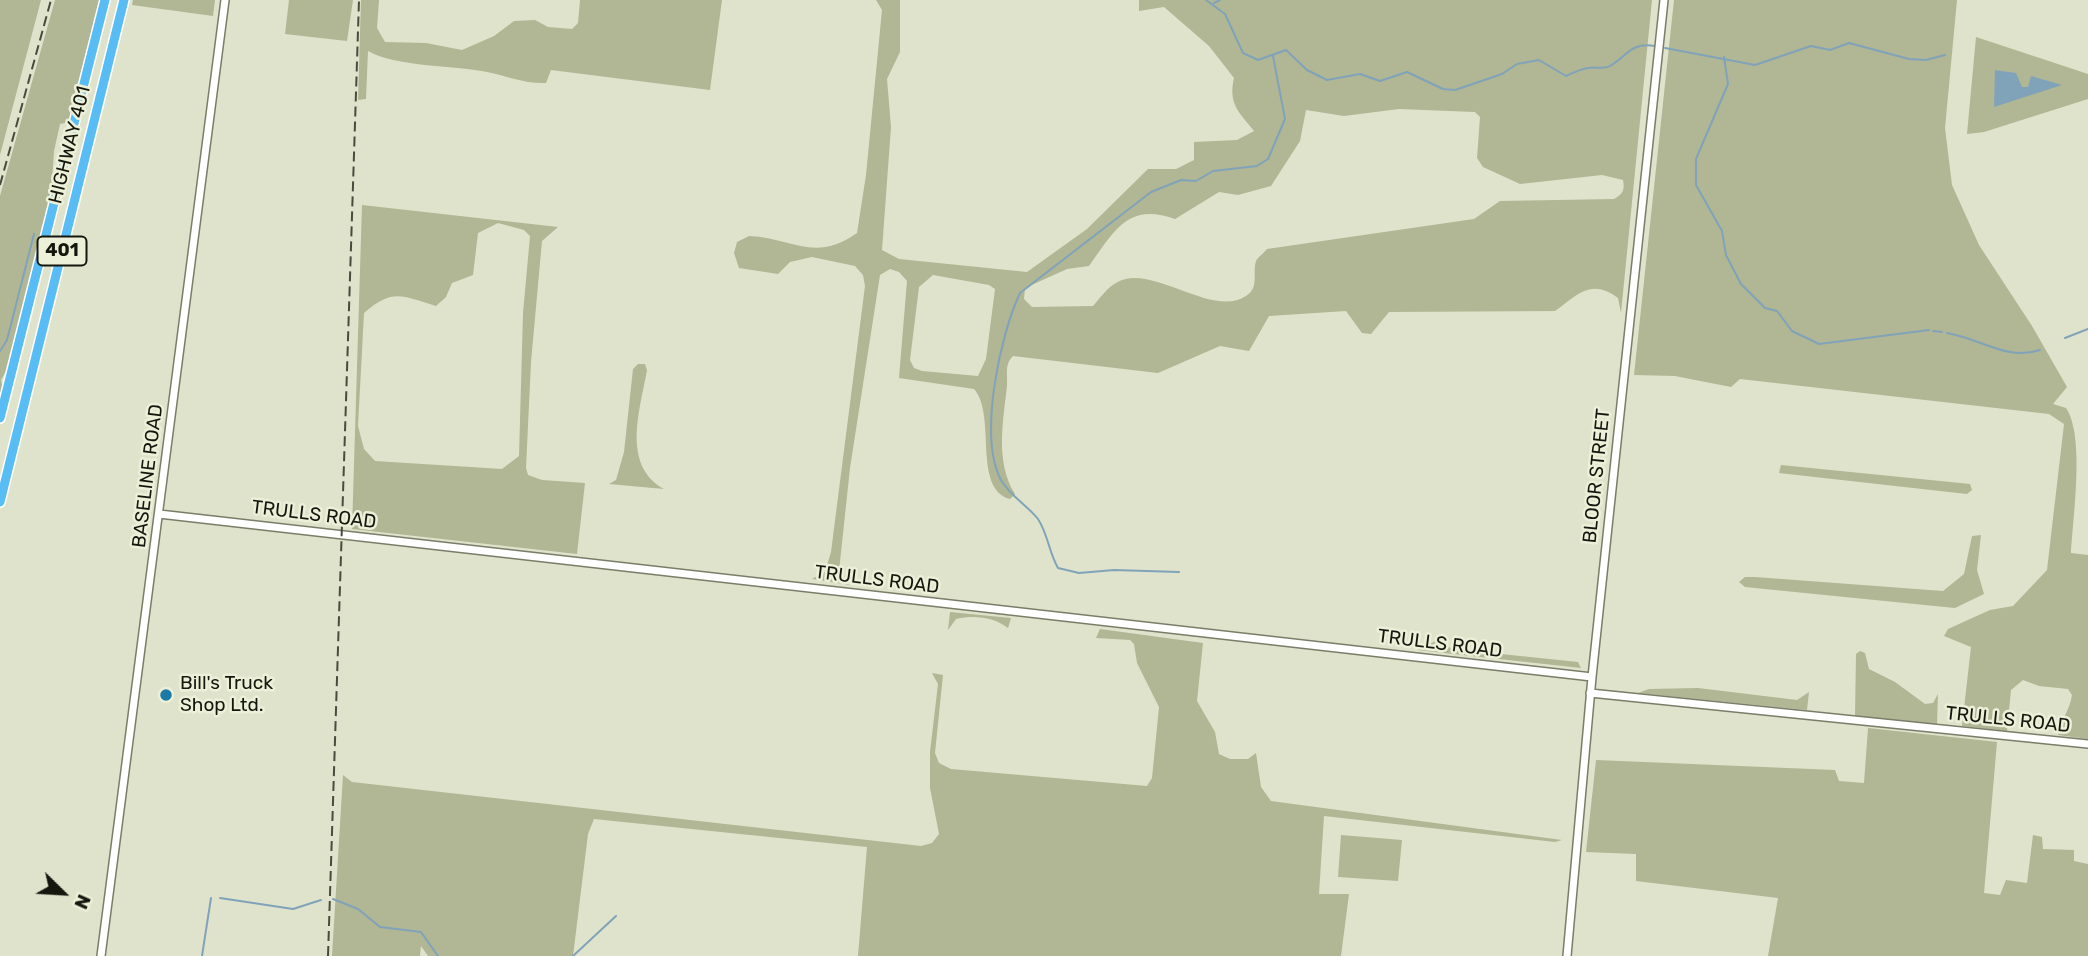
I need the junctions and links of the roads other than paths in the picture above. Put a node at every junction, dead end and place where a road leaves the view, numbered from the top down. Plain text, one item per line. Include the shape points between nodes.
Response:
1 (105, 0) edge
2 (124, 0) edge
3 (225, 0) edge
4 (1664, 0) edge
5 (0, 418) edge
6 (0, 502) edge
7 (159, 514) junction
8 (1592, 677) junction
9 (1590, 693) junction
10 (2088, 744) edge
11 (101, 956) edge
12 (1567, 956) edge

1 - 5 highway, HIGHWAY 401 / 401
2 - 6 highway, HIGHWAY 401 / 401
3 - 7 street, BASELINE ROAD
4 - 8 street, BLOOR STREET
7 - 8 street, TRULLS ROAD
7 - 11 street, BASELINE ROAD
8 - 9 street, BLOOR STREET
9 - 10 street, TRULLS ROAD
9 - 12 street, BLOOR STREET

